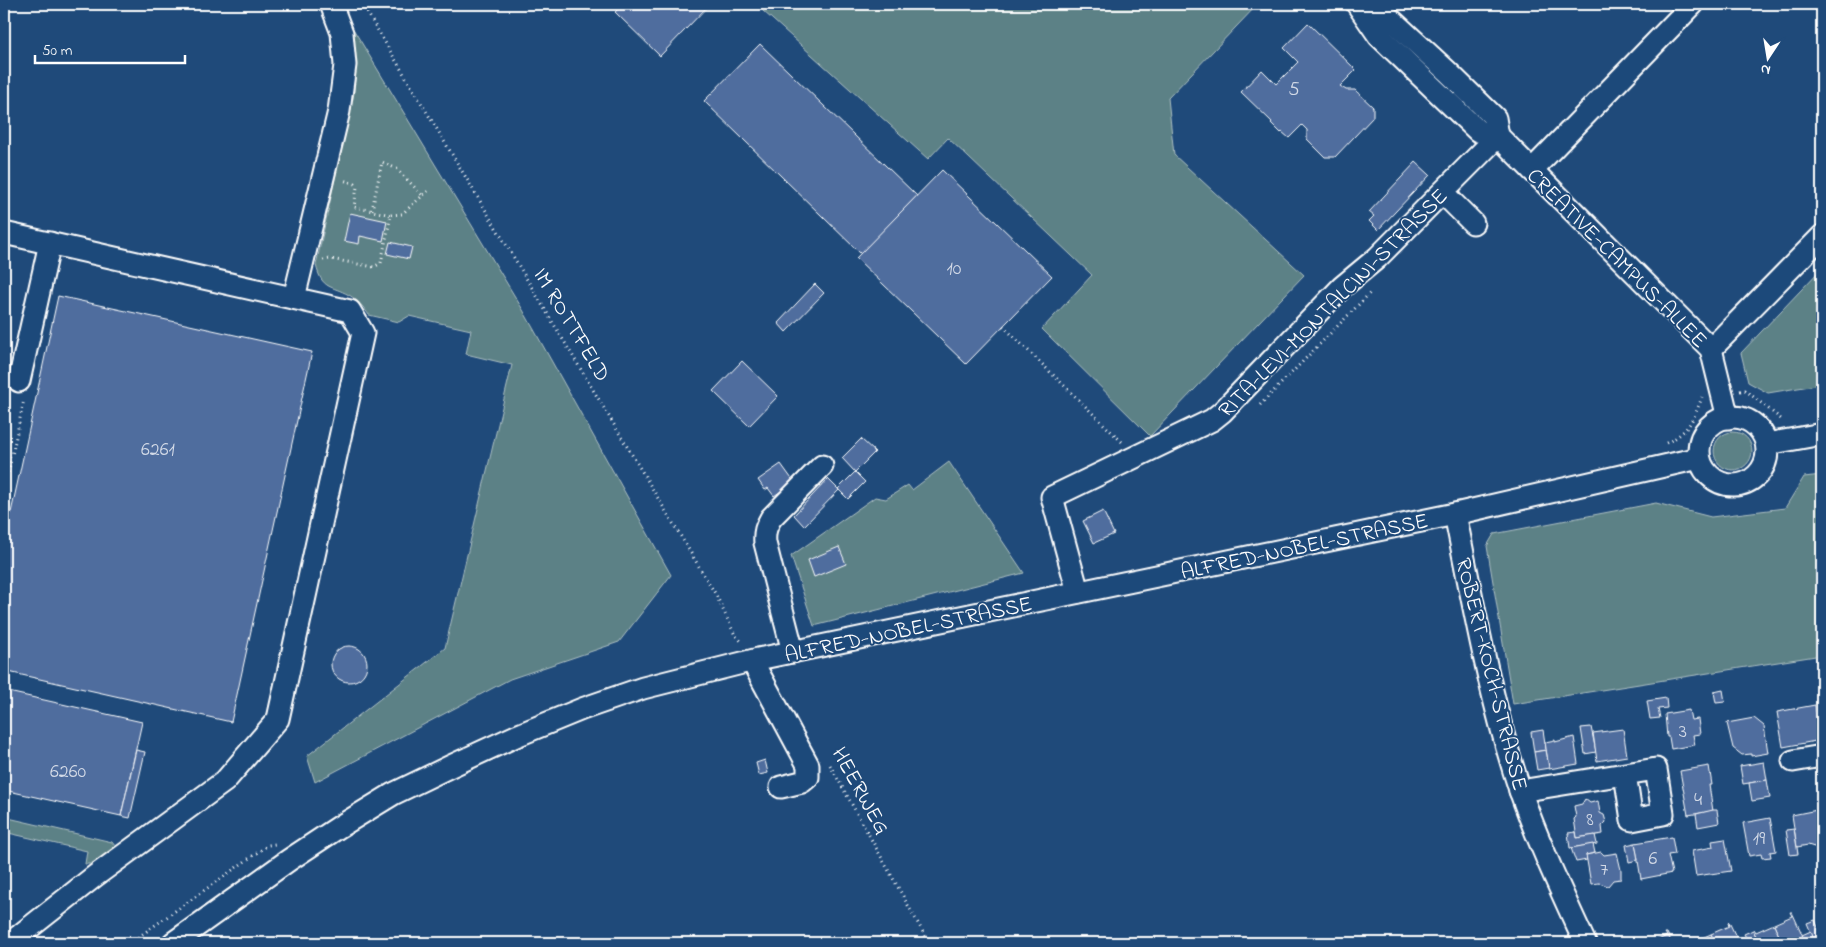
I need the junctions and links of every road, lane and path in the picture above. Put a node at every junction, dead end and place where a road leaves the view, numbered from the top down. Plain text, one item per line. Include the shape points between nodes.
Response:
1 (331, 4) edge
2 (362, 4) edge
3 (1357, 4) edge
4 (1365, 4) edge
5 (1693, 4) edge
6 (1498, 136) junction
7 (1532, 170) junction
8 (323, 175) junction
9 (428, 192) dead end
10 (1443, 193) junction
11 (423, 196) junction
12 (372, 210) junction
13 (391, 215) junction
14 (1473, 223) dead end
15 (4, 233) edge
16 (1822, 236) edge
17 (50, 243) junction
18 (303, 262) junction
19 (294, 298) junction
20 (1003, 326) dead end
21 (1711, 350) junction
22 (19, 381) joint
23 (1728, 418) junction
24 (1822, 434) edge
25 (1767, 444) junction
26 (1136, 456) junction
27 (1700, 458) junction
28 (822, 466) dead end
29 (5, 482) edge
30 (4, 492) edge
31 (1455, 514) junction
32 (1078, 592) junction
33 (793, 652) junction
34 (755, 660) junction
35 (1822, 756) edge
36 (1793, 761) dead end
37 (829, 763) dead end
38 (1625, 774) dead end
39 (781, 787) dead end
40 (1520, 791) junction
41 (10, 943) edge
42 (173, 943) edge
43 (929, 943) edge
44 (1585, 943) edge

1 - 8 street via 342,33 345,65 339,111
2 - 34 path, IM ROTTFELD via 716,595 735,635
3 - 6 street, CREATIVE-CAMPUS-ALLEE via 1379,36 1478,131
4 - 6 street, CREATIVE-CAMPUS-ALLEE via 1385,14 1495,118
5 - 7 street
6 - 7 street, CREATIVE-CAMPUS-ALLEE
6 - 10 street, RITA-LEVI-MONTALCINI-STRASSE
7 - 21 street, CREATIVE-CAMPUS-ALLEE
8 - 12 path via 355,184 358,191 354,207
8 - 18 street
9 - 11 path
10 - 14 street
10 - 26 street, RITA-LEVI-MONTALCINI-STRASSE via 1377,258 1342,287 1222,412 1212,420
11 - 12 path via 397,169 382,162
11 - 13 path via 402,214
12 - 13 path
13 - 18 path via 378,266 374,268 331,259
15 - 17 street
16 - 21 street
17 - 19 street
17 - 22 street
18 - 19 street
19 - 41 street via 350,311 363,333 278,719 225,781
20 - 26 path
21 - 23 street, CREATIVE-CAMPUS-ALLEE
22 - 29 path via 26,390
23 - 25 street via 1748,420 1763,434
23 - 27 street via 1719,420 1705,432 1699,449
24 - 25 street
25 - 27 street via 1765,464 1745,484 1725,485 1716,481 1708,475
26 - 32 street, RITA-LEVI-MONTALCINI-STRASSE via 1052,497
27 - 31 street, ALFRED-NOBEL-STRASSE
28 - 33 street via 771,518 764,534
29 - 30 path
31 - 32 street, ALFRED-NOBEL-STRASSE
31 - 40 street, ROBERT-KOCH-STRASSE via 1502,731
32 - 33 street, ALFRED-NOBEL-STRASSE
33 - 34 street, ALFRED-NOBEL-STRASSE
34 - 39 street via 808,765 808,777 802,782
34 - 42 street, ALFRED-NOBEL-STRASSE via 643,688 582,709 393,794 289,860
35 - 36 street
37 - 43 path, HEERWEG
38 - 40 street
40 - 44 street, ROBERT-KOCH-STRASSE

